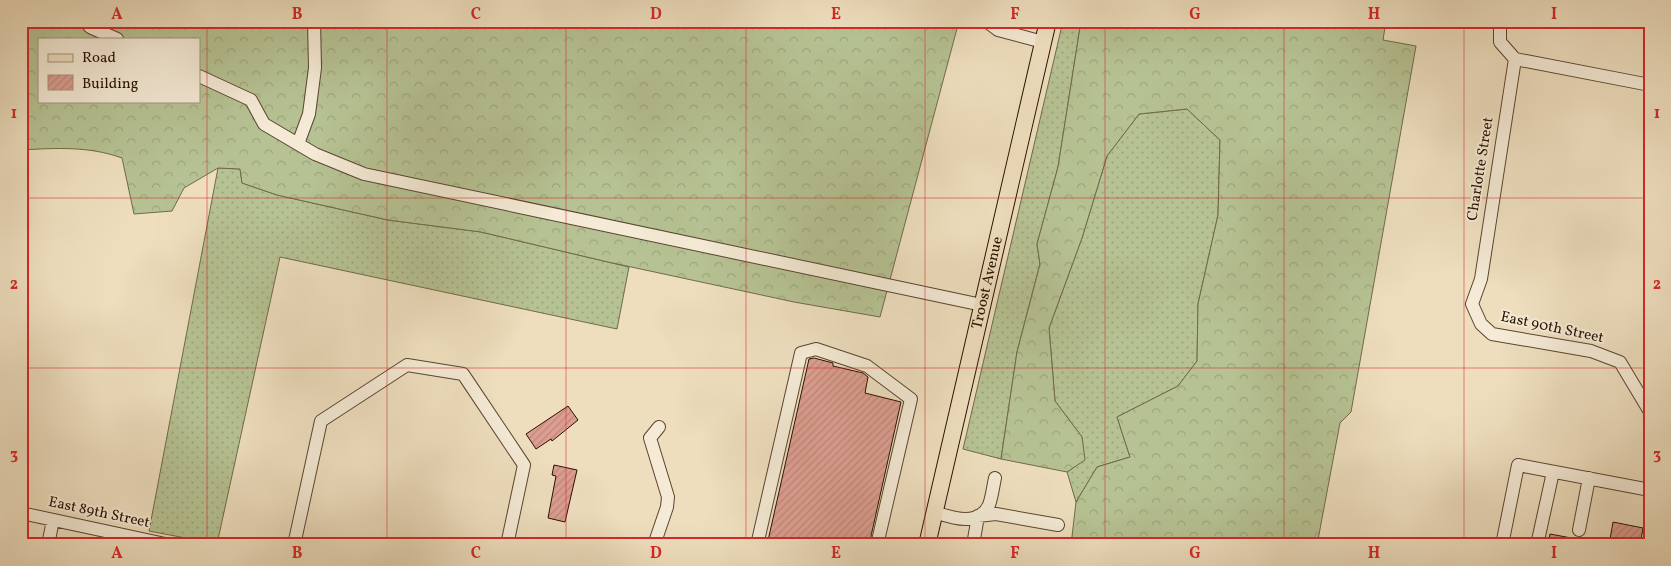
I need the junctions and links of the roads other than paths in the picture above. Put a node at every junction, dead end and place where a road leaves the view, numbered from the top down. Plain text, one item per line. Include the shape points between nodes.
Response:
1 (85, 21) edge
2 (314, 21) edge
3 (986, 21) edge
4 (1048, 21) edge
5 (1500, 21) edge
6 (115, 38) edge
7 (1043, 42) junction
8 (1515, 60) junction
9 (200, 76) edge
10 (1650, 85) edge
11 (298, 144) junction
12 (982, 305) junction
13 (1481, 324) joint
14 (1650, 412) edge
15 (659, 427) dead end
16 (1553, 472) junction
17 (995, 478) dead end
18 (1589, 478) junction
19 (1650, 490) edge
20 (934, 512) junction
21 (21, 513) edge
22 (978, 516) junction
23 (53, 520) junction
24 (1058, 524) dead end
25 (1579, 530) dead end
26 (48, 545) edge
27 (170, 545) edge
28 (294, 545) edge
29 (507, 545) edge
30 (654, 545) edge
31 (757, 545) edge
32 (878, 545) edge
33 (927, 545) edge
34 (973, 545) edge
35 (1502, 545) edge
36 (1537, 545) edge

1 - 6 street via 90,27
2 - 11 street via 315,68 309,114
3 - 7 street via 998,30
4 - 7 main road, Troost Avenue
5 - 8 street via 1500,42
7 - 12 main road, Troost Avenue
8 - 10 street
8 - 13 street, Charlotte Street via 1481,279 1472,304
9 - 11 street via 251,100 264,124
11 - 12 street via 364,174
12 - 20 main road, Troost Avenue
13 - 14 street, East 90th Street via 1492,334 1591,351 1620,362
15 - 30 street via 650,438 668,497
16 - 18 street
16 - 35 street via 1518,465
16 - 36 street
17 - 22 street via 989,505
18 - 19 street
18 - 25 street
20 - 22 street via 961,520
20 - 33 main road, Troost Avenue
21 - 23 street, East 89th Street
22 - 24 street via 996,514
22 - 34 street
23 - 26 street
23 - 27 street, East 89th Street
28 - 29 street via 321,421 407,365 463,374 524,465
31 - 32 street via 801,353 816,348 867,366 911,399

